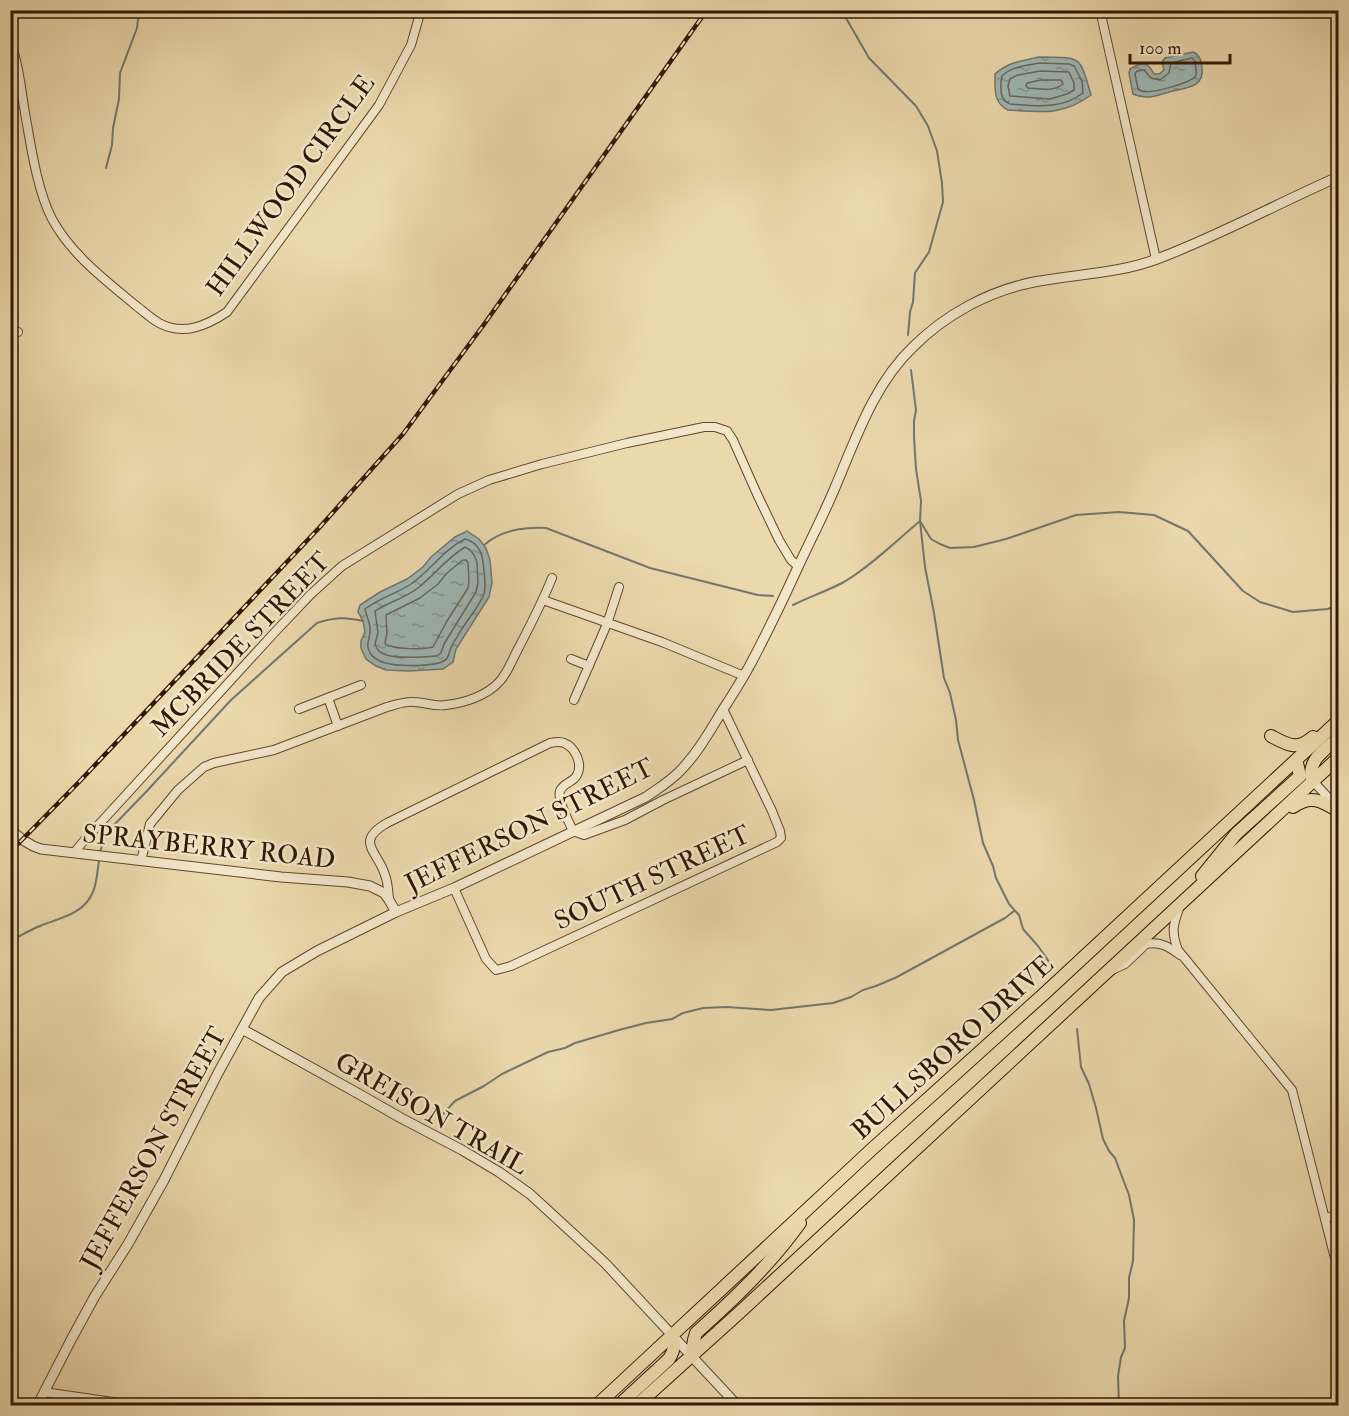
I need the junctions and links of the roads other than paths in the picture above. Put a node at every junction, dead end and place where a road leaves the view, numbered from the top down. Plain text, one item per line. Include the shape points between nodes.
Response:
1 (421, 10) edge
2 (1100, 10) edge
3 (10, 42) edge
4 (1338, 177) edge
5 (1156, 259) junction
6 (798, 566) junction
7 (552, 578) dead end
8 (619, 586) dead end
9 (543, 600) junction
10 (608, 624) junction
11 (571, 659) dead end
12 (589, 666) junction
13 (744, 676) junction
14 (361, 684) dead end
15 (328, 698) junction
16 (574, 700) dead end
17 (299, 709) dead end
18 (723, 709) junction
19 (1338, 720) edge
20 (338, 726) junction
21 (1271, 736) dead end
22 (1338, 738) edge
23 (1338, 758) edge
24 (748, 760) junction
25 (1296, 762) junction
26 (1313, 781) junction
27 (1338, 810) edge
28 (1263, 828) junction
29 (10, 829) edge
30 (573, 831) junction
31 (74, 853) junction
32 (141, 861) junction
33 (454, 888) junction
34 (389, 900) junction
35 (1180, 904) junction
36 (396, 912) junction
37 (1188, 962) junction
38 (1108, 971) junction
39 (242, 1029) junction
40 (815, 1202) junction
41 (1338, 1215) edge
42 (1325, 1218) junction
43 (1338, 1270) edge
44 (672, 1335) junction
45 (692, 1357) junction
46 (44, 1392) junction
47 (37, 1406) edge
48 (140, 1406) edge
49 (596, 1406) edge
50 (618, 1406) edge
51 (636, 1406) edge
52 (738, 1406) edge

1 - 3 street, HILLWOOD CIRCLE via 411,45 379,105 227,312 211,323 190,329 159,323 82,259 61,233 37,174
2 - 5 street
4 - 5 street, JEFFERSON STREET
5 - 6 street, JEFFERSON STREET via 1034,282 991,295 943,321 888,376
6 - 13 street, JEFFERSON STREET
6 - 31 street, MCBRIDE STREET via 779,540 733,441 727,431 715,427 627,443 489,480 458,494 342,566
7 - 9 street
8 - 10 street
9 - 10 street
9 - 20 street via 509,667 489,690 443,706 403,703
10 - 12 street
10 - 13 street
11 - 12 street
12 - 16 street
13 - 18 street, JEFFERSON STREET
14 - 15 street
15 - 17 street
15 - 20 street
18 - 24 street, SOUTH STREET
18 - 30 street, JEFFERSON STREET via 700,747 668,782 646,797
19 - 21 main road via 1306,744 1294,746
19 - 25 main road, BULLSBORO DRIVE
20 - 32 street via 274,750 204,767 178,790 150,824
22 - 26 main road via 1312,762
23 - 26 main road, BULLSBORO DRIVE
24 - 30 street via 625,820 584,835
24 - 33 street, SOUTH STREET via 780,831 777,842 511,966 496,970 486,959
25 - 26 street
25 - 35 main road via 1300,776 1236,834
25 - 40 main road, BULLSBORO DRIVE
26 - 27 street
26 - 28 main road, BULLSBORO DRIVE
27 - 28 main road via 1320,801 1307,800
28 - 35 main road, BULLSBORO DRIVE
29 - 31 street, SPRAYBERRY ROAD via 31,846
30 - 33 street, JEFFERSON STREET
30 - 34 street via 560,793 576,777 577,757 565,744 550,743 372,834 370,845 385,874
31 - 32 street, SPRAYBERRY ROAD
32 - 34 street, SPRAYBERRY ROAD via 348,882 382,891
33 - 36 street, JEFFERSON STREET
34 - 36 street, SPRAYBERRY ROAD
35 - 37 street via 1173,934 1178,950
35 - 38 main road, BULLSBORO DRIVE
36 - 39 street, JEFFERSON STREET via 282,972 259,998
37 - 38 street via 1168,946 1150,943 1125,964
37 - 42 street via 1292,1090
38 - 45 main road, BULLSBORO DRIVE
39 - 44 street, GREISON TRAIL via 462,1150 530,1194 606,1263
39 - 46 street, JEFFERSON STREET via 164,1180
40 - 44 main road, BULLSBORO DRIVE
40 - 45 main road via 772,1260 696,1334
41 - 42 street
42 - 43 street
44 - 45 street, GREISON TRAIL
44 - 49 main road, BULLSBORO DRIVE
44 - 50 main road via 674,1346 669,1359
45 - 51 main road, BULLSBORO DRIVE
45 - 52 street, GREISON TRAIL
46 - 47 street, JEFFERSON STREET
46 - 48 street

